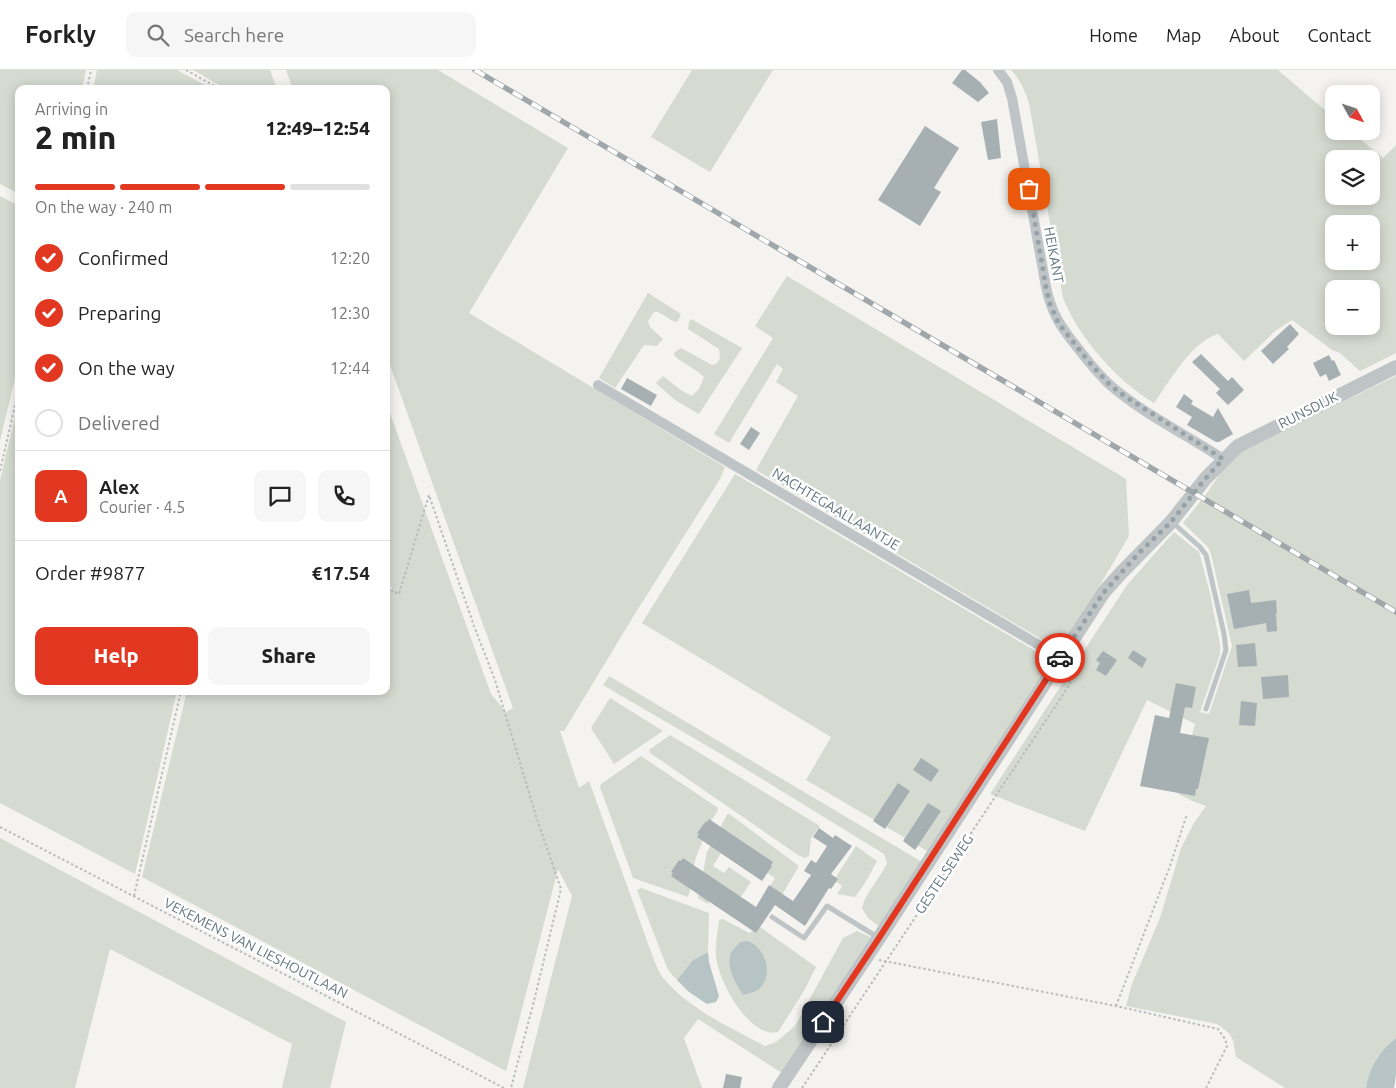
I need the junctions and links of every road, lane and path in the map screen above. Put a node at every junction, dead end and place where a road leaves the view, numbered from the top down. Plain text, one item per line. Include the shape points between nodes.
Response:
1 (91, 70) edge
2 (186, 70) edge
3 (998, 70) edge
4 (88, 85) edge
5 (213, 85) edge
6 (1396, 367) edge
7 (598, 385) dead end
8 (15, 405) edge
9 (1223, 459) junction
10 (0, 471) edge
11 (1171, 522) junction
12 (390, 590) edge
13 (1061, 658) junction
14 (181, 695) edge
15 (1206, 709) dead end
16 (1187, 814) dead end
17 (0, 827) edge
18 (134, 896) junction
19 (772, 916) dead end
20 (879, 938) junction
21 (868, 956) junction
22 (886, 962) junction
23 (1116, 1006) junction
24 (504, 1088) edge
25 (511, 1088) edge
26 (779, 1088) edge
27 (802, 1088) edge
28 (1206, 1088) edge

1 - 4 path
2 - 5 path
3 - 9 street, HEIKANT via 1007,82 1012,98 1046,287 1057,320 1110,385
6 - 9 street, RUNSDIJK via 1238,446
7 - 13 street, NACHTEGAALLAANTJE
8 - 10 path
9 - 11 street, GESTELSEWEG
11 - 13 street, GESTELSEWEG via 1104,592
11 - 15 lane via 1206,555 1224,634 1226,650
12 - 25 path via 399,594 429,495 495,680 561,889
13 - 20 street, GESTELSEWEG
13 - 22 path, GESTELSEWEG via 1070,684
14 - 18 path
16 - 23 path
17 - 18 path, VEKEMENS VAN LIESHOUTLAAN
18 - 24 path, VEKEMENS VAN LIESHOUTLAAN
19 - 20 lane via 804,938 827,906
20 - 21 street, GESTELSEWEG
21 - 22 path
21 - 26 street, GESTELSEWEG
22 - 23 path
22 - 27 path, GESTELSEWEG
23 - 28 path via 1218,1029 1227,1046

